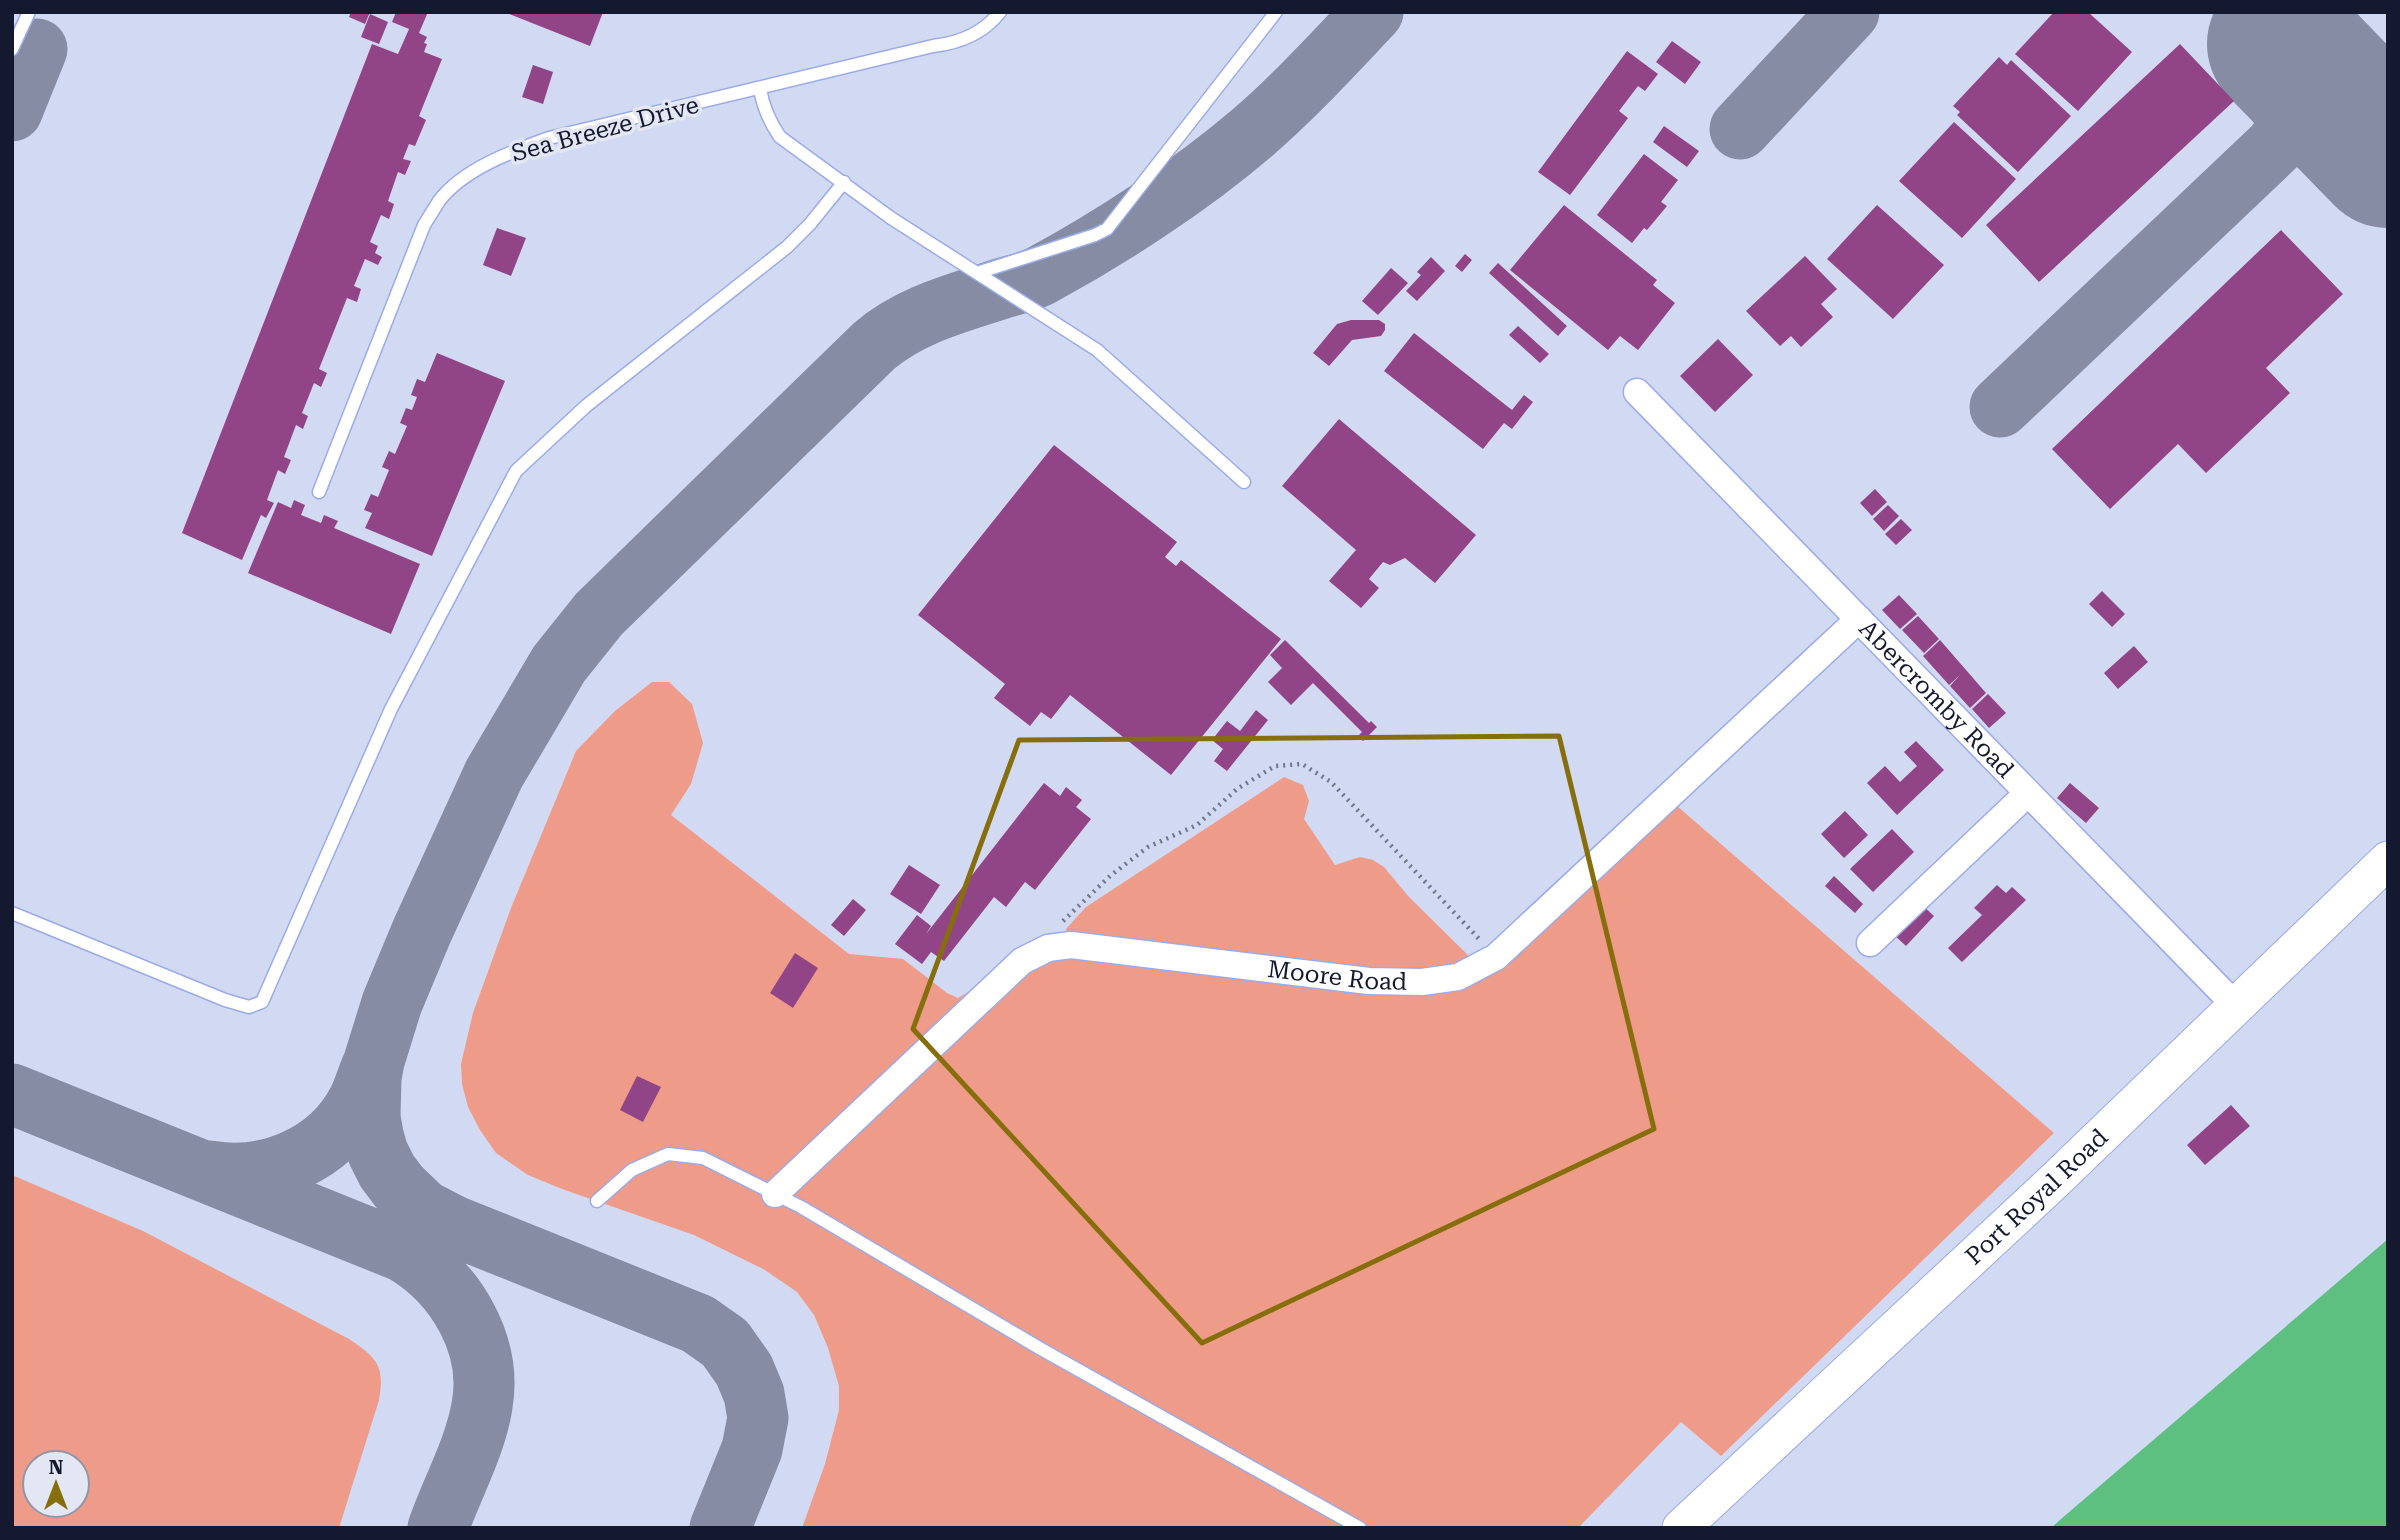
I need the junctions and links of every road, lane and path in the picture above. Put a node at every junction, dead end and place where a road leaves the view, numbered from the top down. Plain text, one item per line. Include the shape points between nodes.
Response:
1 (29, 12) edge
2 (1000, 12) edge
3 (1276, 12) edge
4 (12, 49) edge
5 (760, 89) junction
6 (844, 182) junction
7 (977, 273) junction
8 (1637, 392) dead end
9 (1244, 482) dead end
10 (319, 492) dead end
11 (1859, 619) junction
12 (2028, 793) junction
13 (2388, 860) edge
14 (12, 913) edge
15 (1061, 923) dead end
16 (1870, 943) dead end
17 (1496, 957) junction
18 (2236, 1006) junction
19 (775, 1194) junction
20 (597, 1201) dead end
21 (1360, 1528) edge
22 (1681, 1528) edge

1 - 4 lane
2 - 5 lane, Sea Breeze Drive via 982,30 950,44
3 - 7 lane via 1107,229
5 - 6 lane via 766,114 780,136
5 - 10 lane, Sea Breeze Drive via 550,138 473,172 441,199 424,225
6 - 7 lane
6 - 14 lane via 787,247 586,405 516,471 391,709 262,1002 249,1007 225,1000
7 - 9 lane via 1097,350
8 - 11 street, Abercromby Road
11 - 12 street, Abercromby Road
11 - 17 street, Moore Road
12 - 16 street
12 - 18 street, Abercromby Road
13 - 18 main road, Port Royal Road
15 - 17 path via 1148,847 1197,825 1237,789 1275,766 1302,764 1331,782
17 - 19 street, Moore Road via 1458,977 1369,981 1070,946 1048,948 1022,961
18 - 22 main road, Port Royal Road
19 - 20 lane via 703,1158 668,1154 632,1170
19 - 21 lane

